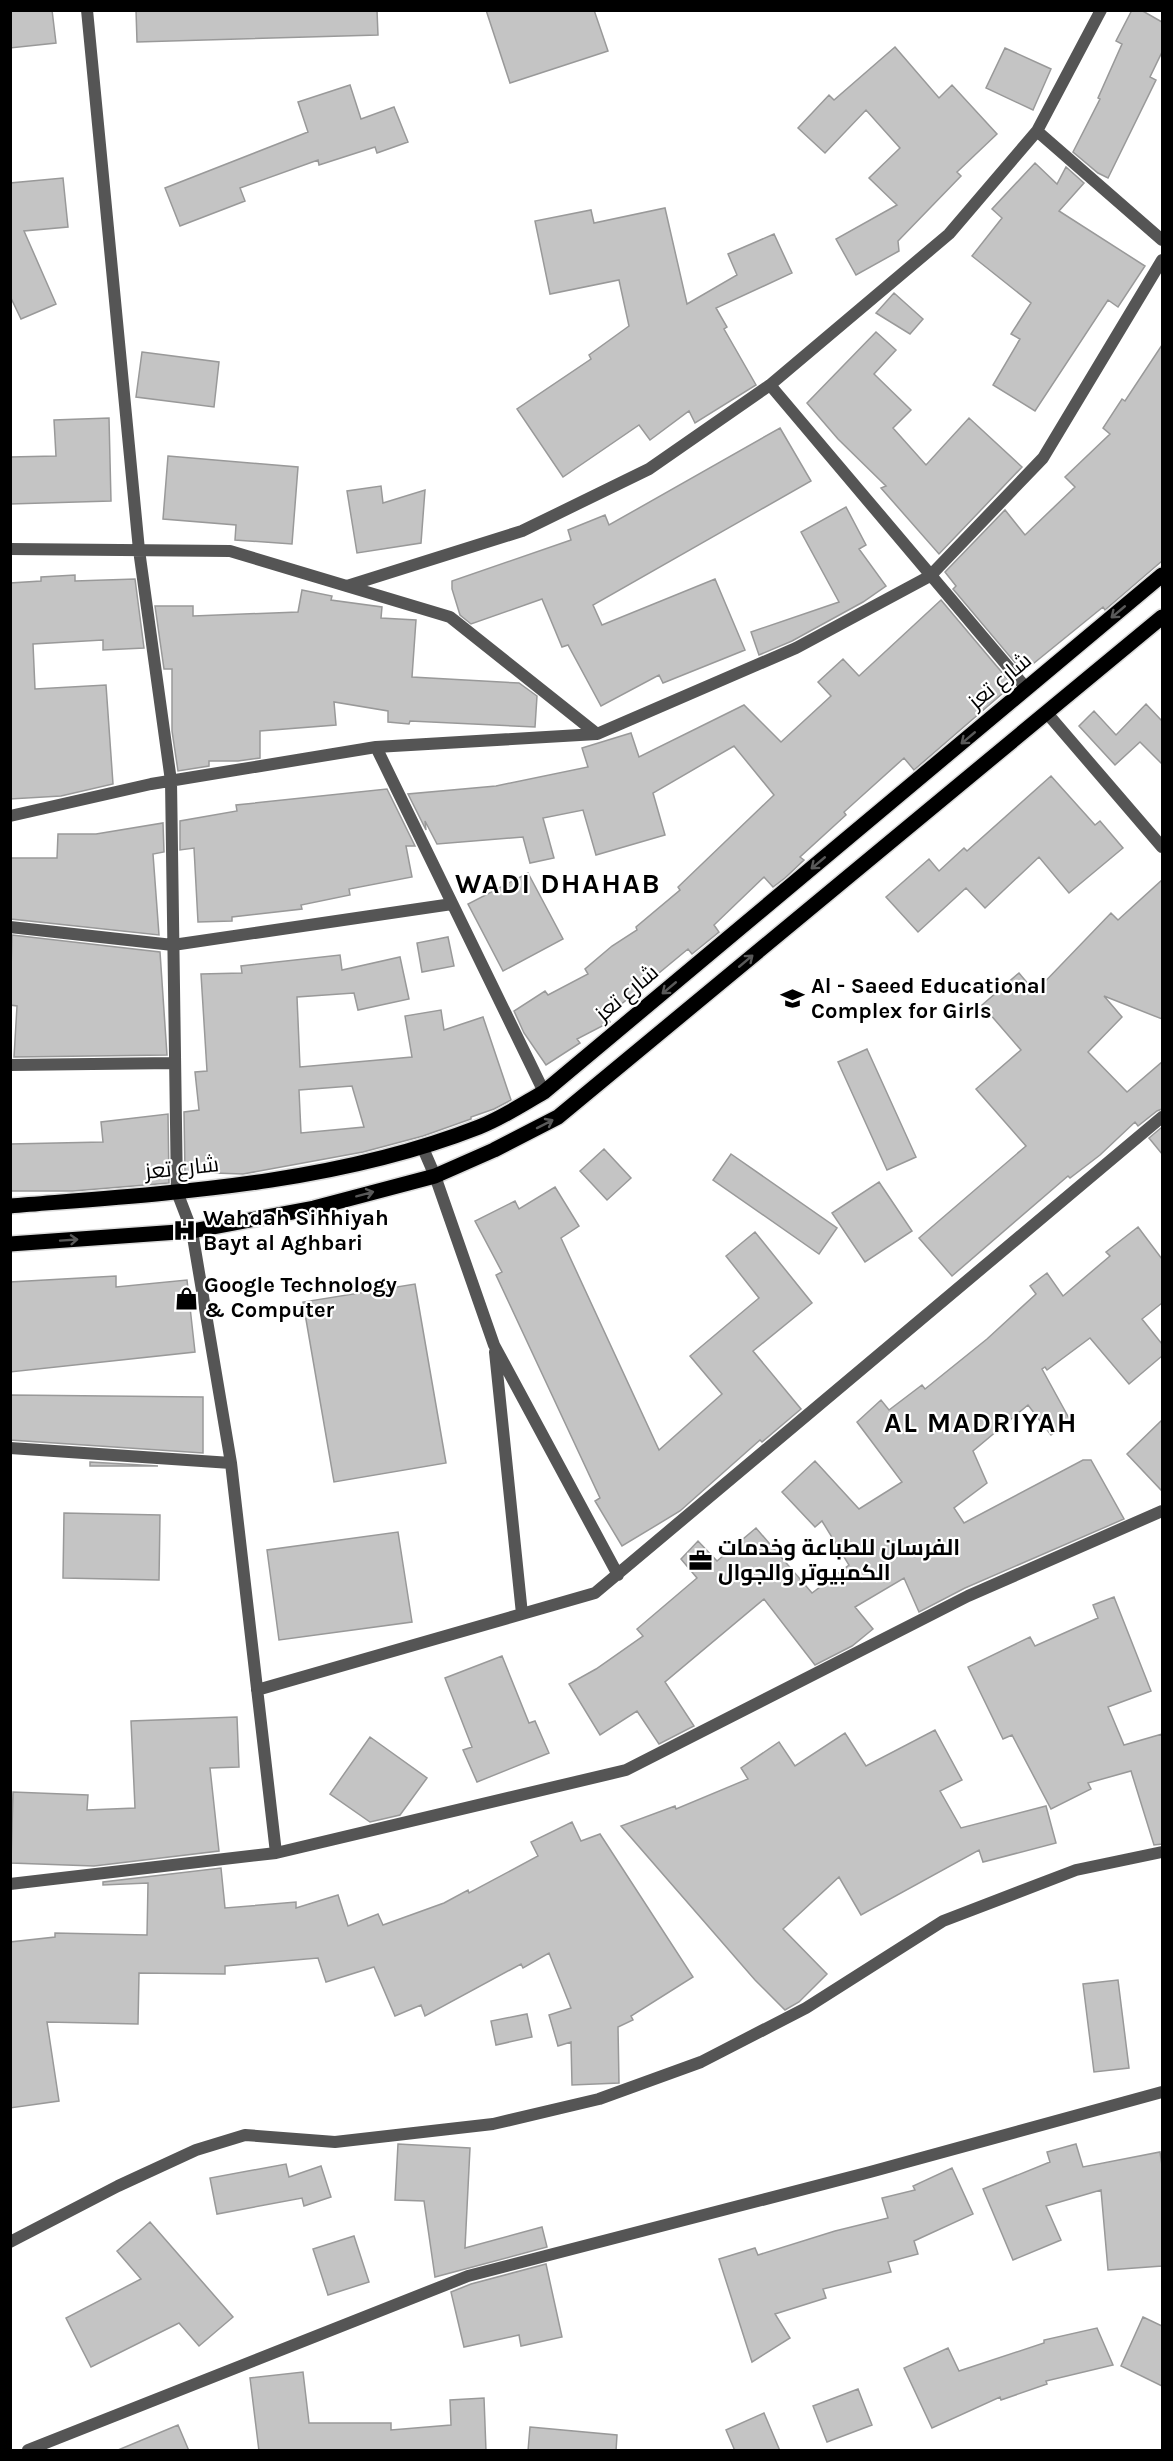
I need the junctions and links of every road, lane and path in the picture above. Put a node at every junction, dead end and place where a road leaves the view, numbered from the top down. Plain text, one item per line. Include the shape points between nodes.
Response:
1 (87, 10) edge
2 (1101, 10) edge
3 (1037, 131) junction
4 (1162, 240) edge
5 (1162, 260) edge
6 (770, 385) junction
7 (10, 549) edge
8 (139, 550) junction
9 (1162, 575) edge
10 (930, 576) junction
11 (347, 586) junction
12 (1162, 617) edge
13 (1027, 689) junction
14 (1046, 712) junction
15 (597, 734) junction
16 (376, 747) junction
17 (171, 781) junction
18 (10, 816) edge
19 (1162, 847) edge
20 (452, 904) junction
21 (10, 927) edge
22 (174, 945) junction
23 (175, 1063) junction
24 (10, 1065) edge
25 (544, 1092) junction
26 (1162, 1117) edge
27 (422, 1146) junction
28 (435, 1176) junction
29 (177, 1192) junction
30 (10, 1206) edge
31 (192, 1231) junction
32 (10, 1244) edge
33 (495, 1345) junction
34 (10, 1448) edge
35 (231, 1463) junction
36 (1162, 1511) edge
37 (618, 1575) junction
38 (522, 1614) junction
39 (257, 1690) junction
40 (1162, 1852) edge
41 (276, 1853) junction
42 (10, 1884) edge
43 (1162, 2092) edge
44 (10, 2242) edge
45 (28, 2451) edge

1 - 8 street
2 - 3 street
3 - 4 street
3 - 6 street via 949,234
5 - 10 street via 1043,459
6 - 10 street
6 - 11 street via 649,469 522,531
7 - 8 street
8 - 11 street via 230,551
8 - 17 street
9 -> 13 main road, شارع تعز
10 - 13 street
10 - 15 street via 796,648
11 - 15 street via 450,617
12 - 14 main road
13 -> 25 main road, شارع تعز
14 - 19 street
28 -> 14 main road via 558,1117
15 - 16 street
16 - 17 street
16 - 20 street
17 - 18 street
17 - 22 street
20 - 22 street
20 - 25 street
21 - 22 street
22 - 23 street
23 - 24 street
23 - 29 street
25 - 27 main road, شارع تعز via 481,1126
26 - 37 street
27 - 28 street
27 - 29 main road, شارع تعز via 306,1176
31 -> 28 main road via 314,1208
28 - 33 street
29 - 30 main road, شارع تعز
29 - 31 street
32 -> 31 main road
31 - 35 street
33 - 37 street
33 - 38 street
34 - 35 street
35 - 39 street
36 - 41 street via 968,1596 626,1770
37 - 38 street via 595,1593
38 - 39 street
39 - 41 street
40 - 44 street via 1076,1870 943,1921 806,2008 701,2062 599,2099 493,2124 335,2142 245,2135 196,2150
41 - 42 street
43 - 45 street via 468,2276

